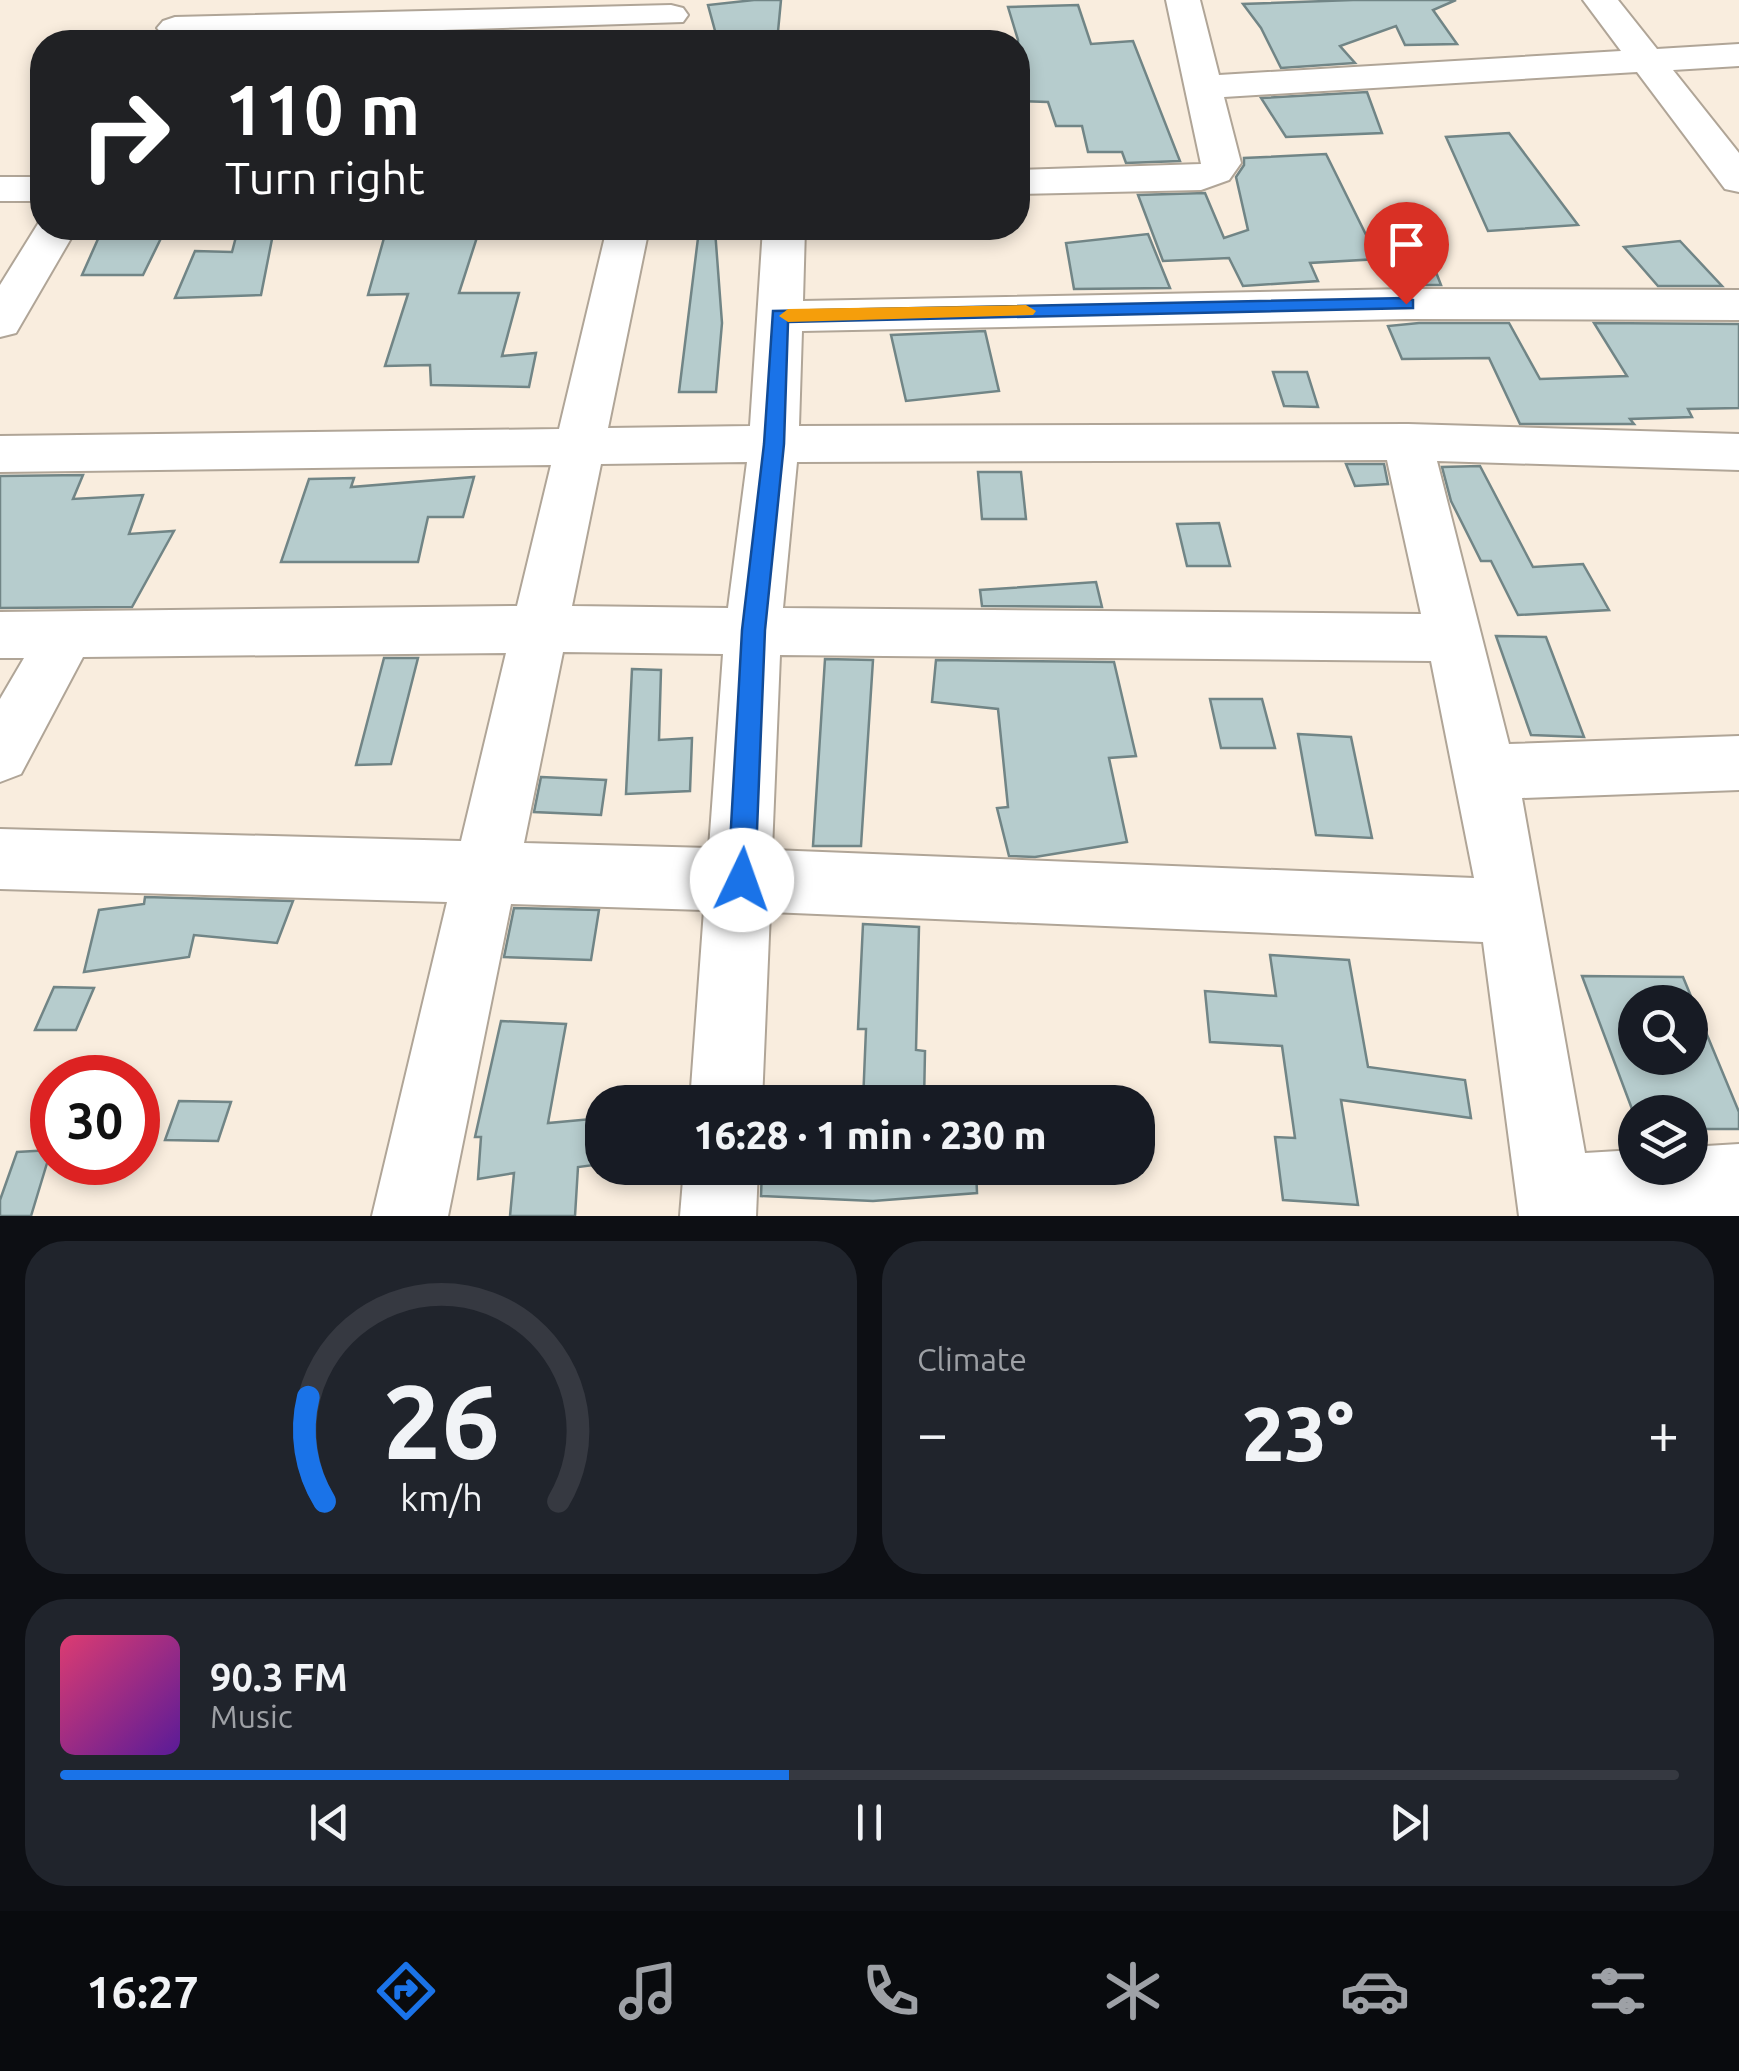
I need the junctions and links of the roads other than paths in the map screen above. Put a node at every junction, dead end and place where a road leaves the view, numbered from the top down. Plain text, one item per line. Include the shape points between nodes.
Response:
1 (1184, 0) edge
2 (1600, 0) edge
3 (671, 19) edge
4 (178, 23) edge
5 (1739, 55) edge
6 (1650, 62) junction
7 (1207, 87) junction
8 (1739, 180) edge
9 (1030, 182) edge
10 (0, 189) edge
11 (30, 189) edge
12 (49, 240) edge
13 (625, 240) edge
14 (783, 240) edge
15 (1739, 305) edge
16 (779, 316) junction
17 (0, 322) edge
18 (1408, 442) junction
19 (774, 444) junction
20 (578, 446) junction
21 (1739, 452) edge
22 (0, 454) edge
23 (542, 629) junction
24 (753, 630) junction
25 (0, 634) edge
26 (67, 634) junction
27 (1454, 638) junction
28 (0, 754) edge
29 (1739, 763) edge
30 (1486, 772) junction
31 (0, 859) edge
32 (488, 872) junction
33 (742, 880) junction
34 (1512, 911) junction
35 (727, 1085) edge
36 (1739, 1182) edge
37 (721, 1185) edge
38 (1557, 1204) edge
39 (410, 1216) edge
40 (718, 1216) edge

1 - 7 street
2 - 6 street
3 - 4 street
5 - 6 street
6 - 7 street
6 - 8 street
7 - 9 street via 1221,162 1215,172 1201,178
10 - 11 street
12 - 17 street
13 - 20 street
14 - 16 street
15 - 16 street
16 - 19 street
18 - 19 street
18 - 21 street
18 - 27 street
19 - 20 street
19 - 24 street
20 - 22 street
20 - 23 street
23 - 24 street
23 - 26 street
23 - 32 street
24 - 27 street
24 - 33 street
25 - 26 street
26 - 28 street
27 - 30 street
29 - 30 street
30 - 34 street
31 - 32 street
32 - 33 street
32 - 39 street
33 - 34 street
33 - 35 street
34 - 38 street
36 - 38 street
37 - 40 street

